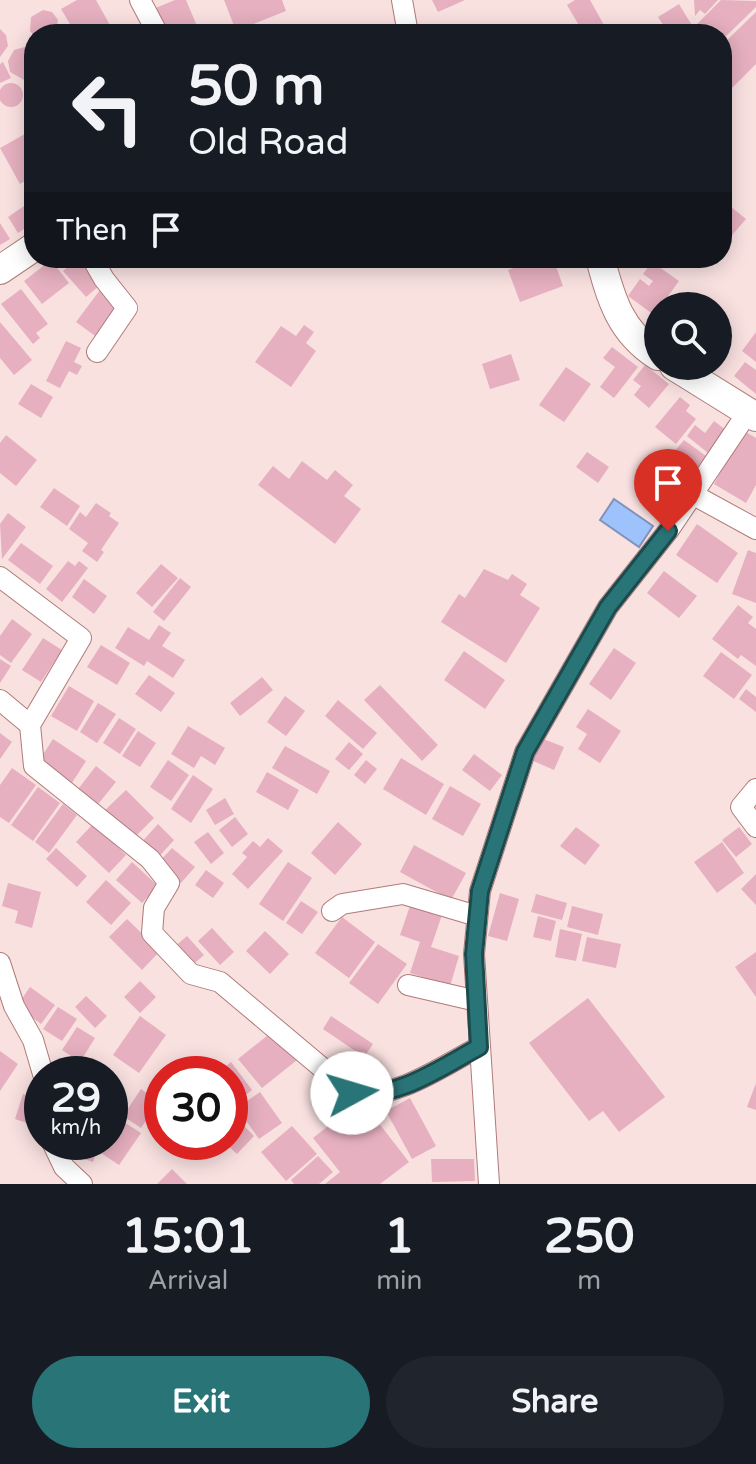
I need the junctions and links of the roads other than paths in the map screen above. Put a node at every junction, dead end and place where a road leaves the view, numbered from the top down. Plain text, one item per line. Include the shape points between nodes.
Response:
1 (140, 0) edge
2 (402, 0) edge
3 (153, 24) edge
4 (406, 24) edge
5 (24, 254) edge
6 (98, 268) edge
7 (603, 268) edge
8 (0, 270) edge
9 (644, 347) edge
10 (97, 352) dead end
11 (696, 380) edge
12 (752, 415) edge
13 (692, 494) junction
14 (756, 529) edge
15 (0, 577) edge
16 (0, 700) edge
17 (30, 725) junction
18 (756, 789) edge
19 (756, 827) edge
20 (332, 911) dead end
21 (477, 916) junction
22 (0, 963) edge
23 (408, 985) dead end
24 (477, 1001) junction
25 (479, 1047) junction
26 (38, 1056) edge
27 (61, 1160) edge
28 (82, 1184) edge
29 (489, 1184) edge

1 - 3 street
2 - 4 street
5 - 8 street
6 - 10 street via 127,308
7 - 9 street via 619,318
11 - 12 street
12 - 13 street
13 - 14 street
13 - 21 street via 608,607 525,752 480,891
15 - 17 street via 81,638
16 - 17 street
17 - 25 street via 34,766 150,859 169,883 154,908 152,933 191,974 220,982 352,1093 404,1086
18 - 19 street via 741,807
20 - 21 street via 342,904 403,894
21 - 24 street
22 - 26 street
23 - 24 street
24 - 25 street
25 - 29 street
27 - 28 street

